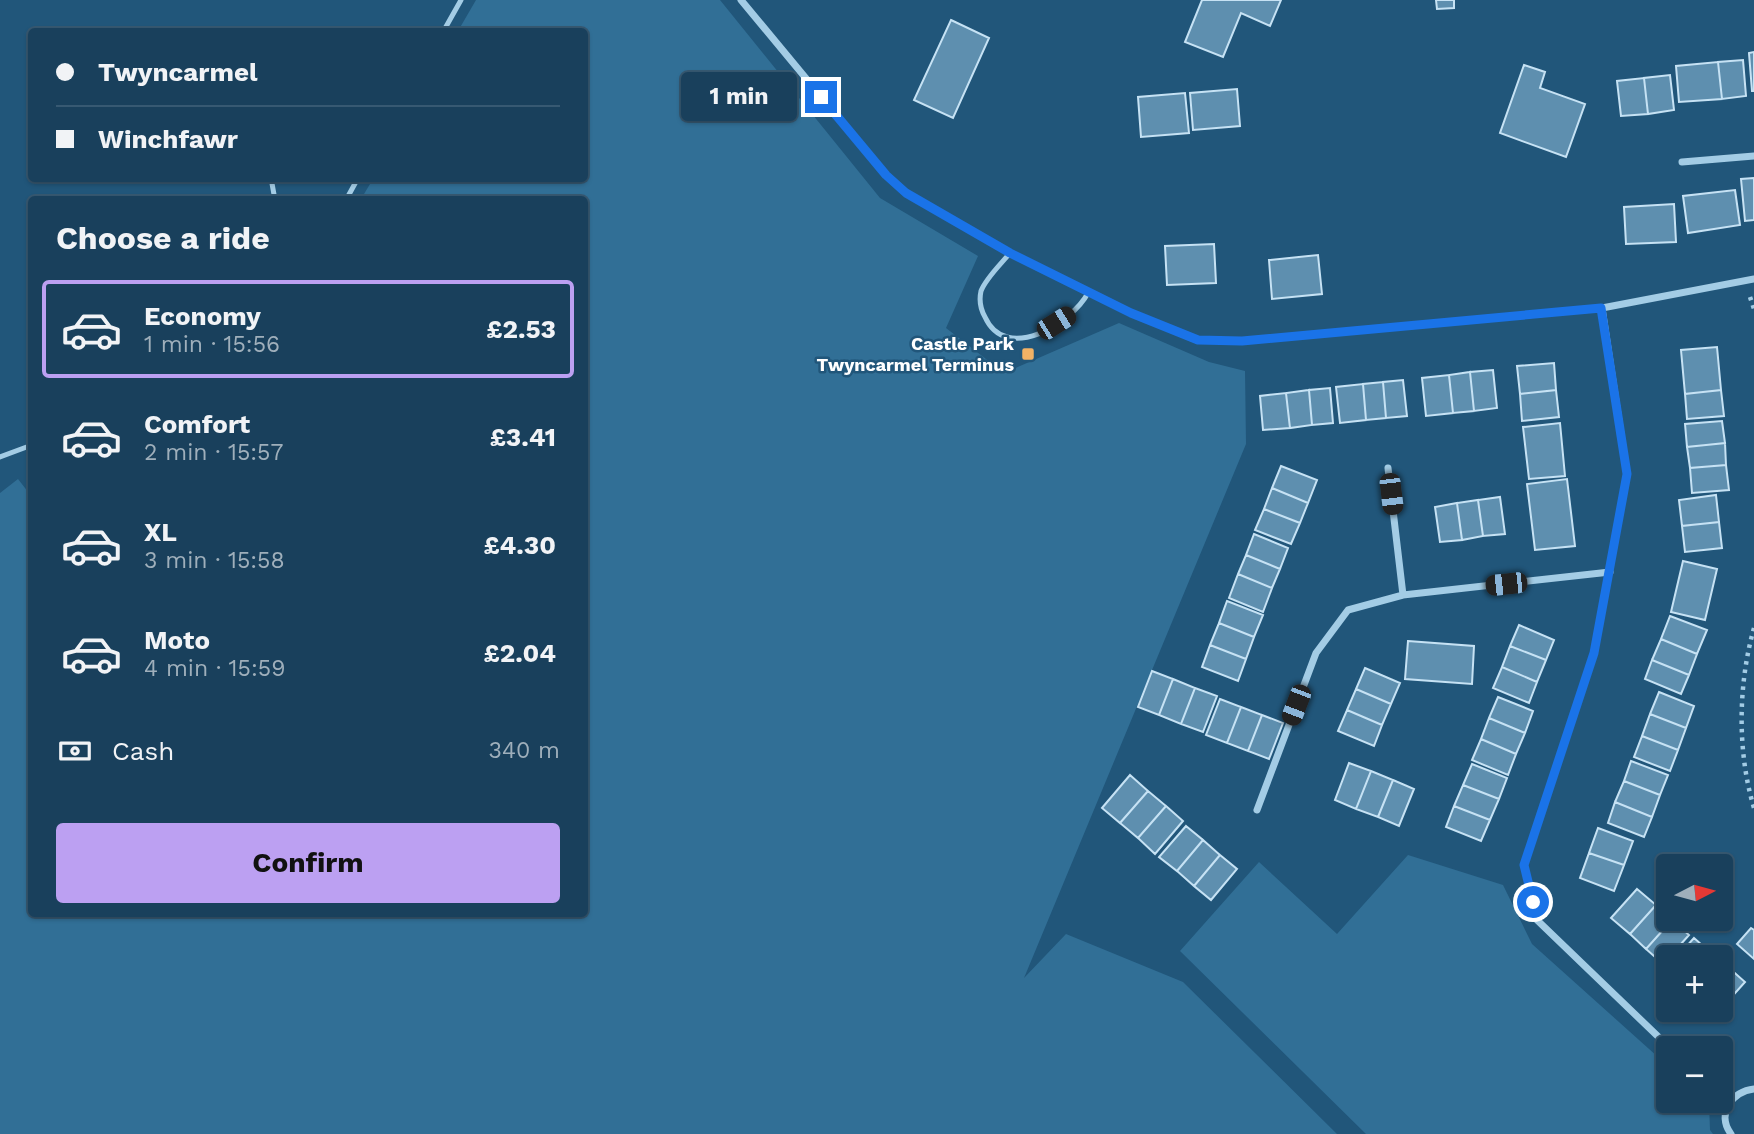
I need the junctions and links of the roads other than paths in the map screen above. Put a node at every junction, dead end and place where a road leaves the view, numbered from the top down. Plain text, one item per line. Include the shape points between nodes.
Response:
1 (461, 0) edge
2 (741, 0) edge
3 (445, 28) edge
4 (1754, 156) edge
5 (1682, 162) dead end
6 (1010, 253) junction
7 (1754, 279) edge
8 (1088, 293) junction
9 (1601, 308) junction
10 (28, 446) edge
11 (0, 457) edge
12 (1388, 468) dead end
13 (1610, 572) junction
14 (1402, 595) junction
15 (1257, 810) dead end
16 (1658, 1036) edge
17 (1754, 1089) edge
18 (1733, 1097) edge
19 (1726, 1113) edge
20 (1731, 1134) edge

1 - 3 lane
2 - 6 street via 886,175 906,193
4 - 5 street
6 - 8 street
6 - 8 lane via 984,285 980,300 986,321 1004,337 1034,336 1077,309
7 - 9 street
8 - 9 street via 1198,340 1242,341
9 - 13 street via 1627,474
10 - 11 lane
12 - 14 street
13 - 14 street
13 - 16 street via 1594,653 1524,865 1537,920
14 - 15 street via 1348,610 1316,653
17 - 18 street
19 - 20 street

